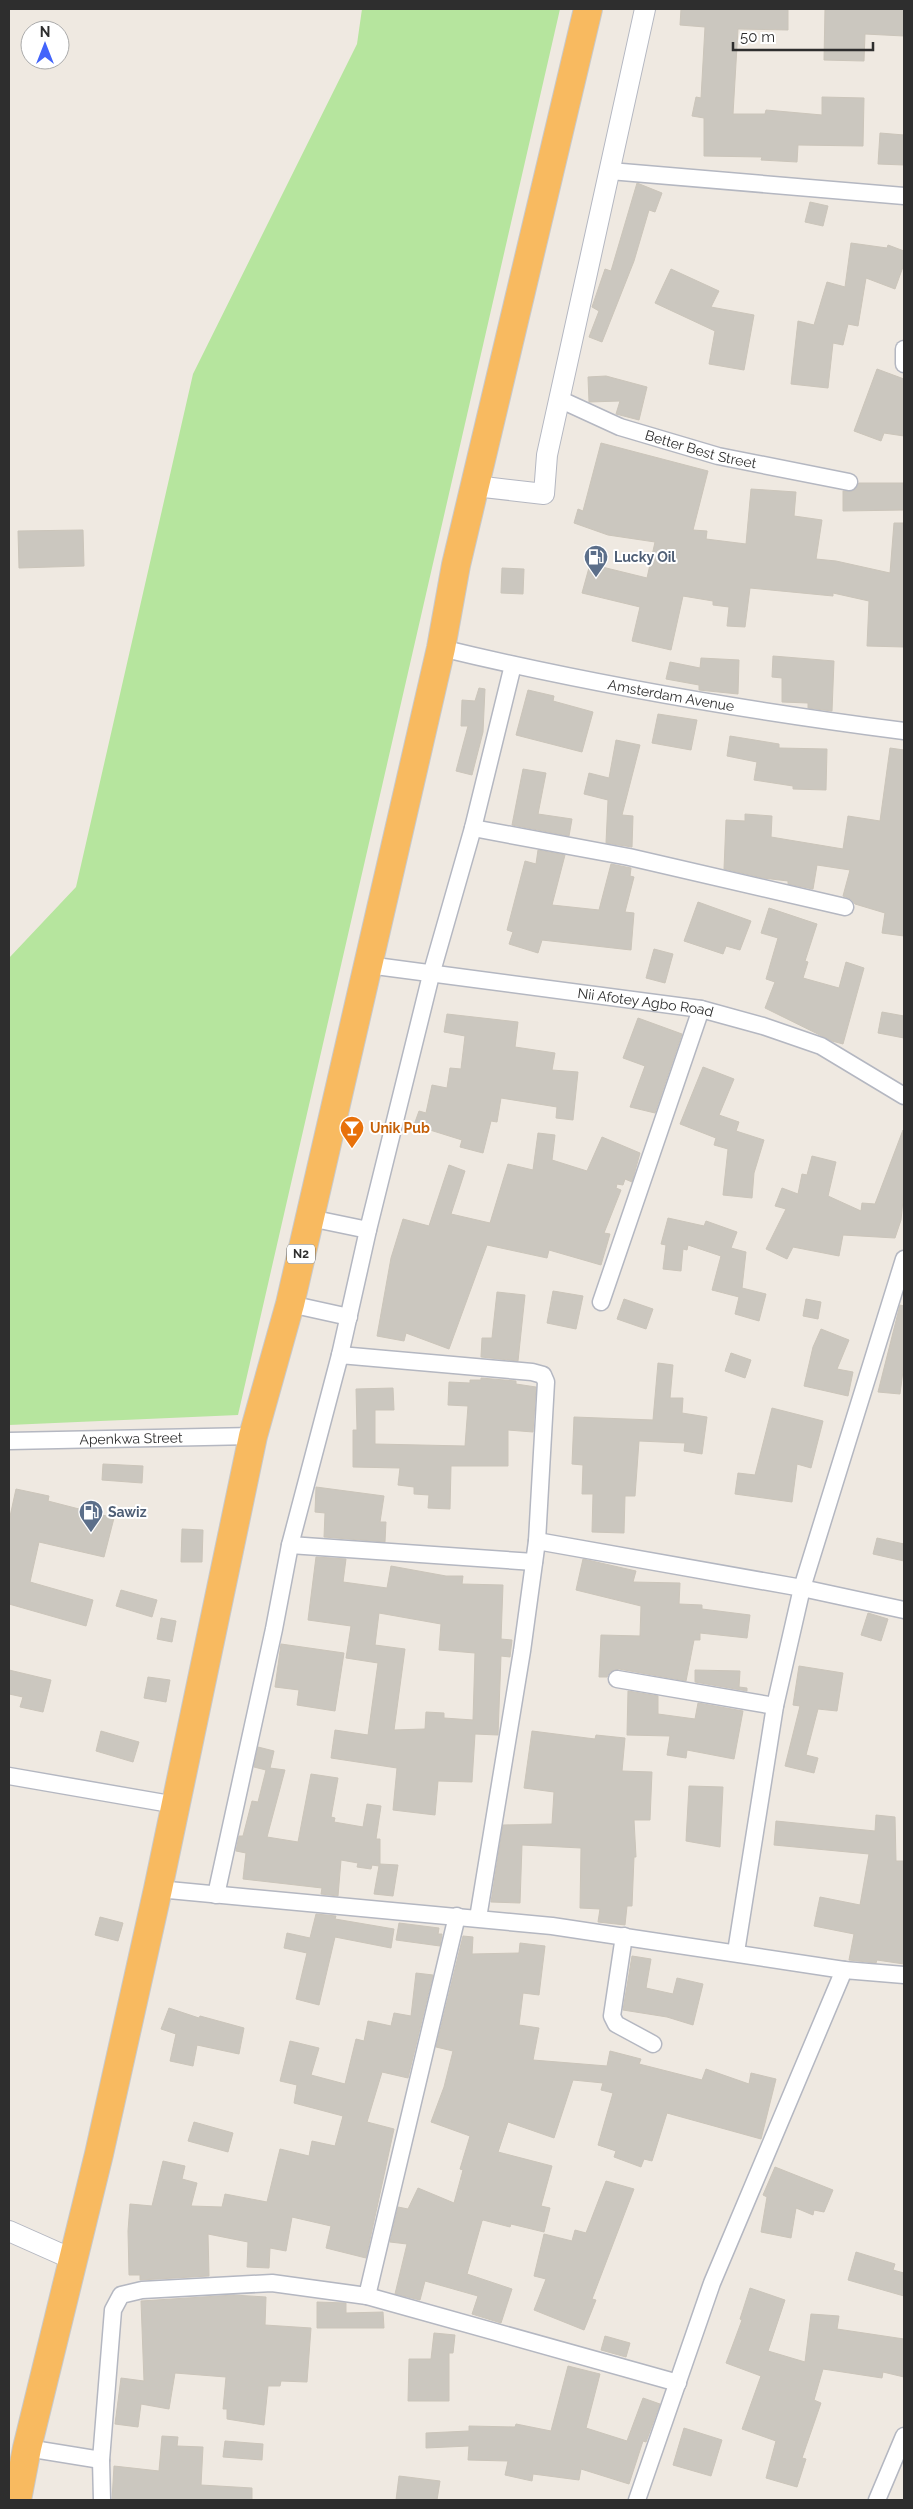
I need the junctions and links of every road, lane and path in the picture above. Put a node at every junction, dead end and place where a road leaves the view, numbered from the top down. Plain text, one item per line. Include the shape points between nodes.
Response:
1 (588, 9) edge
2 (645, 9) edge
3 (610, 171) junction
4 (904, 196) edge
5 (904, 349) edge
6 (904, 364) edge
7 (560, 399) junction
8 (849, 482) dead end
9 (475, 486) junction
10 (441, 648) junction
11 (513, 665) junction
12 (904, 731) edge
13 (473, 828) junction
14 (845, 907) dead end
15 (368, 965) junction
16 (432, 975) junction
17 (701, 1010) junction
18 (904, 1096) edge
19 (310, 1218) junction
20 (368, 1230) junction
21 (904, 1259) edge
22 (600, 1302) dead end
23 (290, 1304) junction
24 (349, 1317) junction
25 (340, 1355) junction
26 (253, 1436) junction
27 (9, 1441) edge
28 (536, 1542) junction
29 (290, 1544) junction
30 (534, 1562) junction
31 (802, 1588) junction
32 (904, 1610) edge
33 (617, 1679) dead end
34 (775, 1706) junction
35 (9, 1776) edge
36 (176, 1804) junction
37 (158, 1889) junction
38 (216, 1895) junction
39 (457, 1916) junction
40 (478, 1918) junction
41 (624, 1936) junction
42 (736, 1952) junction
43 (844, 1970) junction
44 (904, 1975) edge
45 (653, 2044) dead end
46 (9, 2231) edge
47 (72, 2259) junction
48 (367, 2296) junction
49 (678, 2383) junction
50 (904, 2436) edge
51 (27, 2448) junction
52 (102, 2460) junction
53 (17, 2500) edge
54 (102, 2500) edge
55 (637, 2500) edge
56 (877, 2500) edge

1 - 9 highway, N2
2 - 3 street
3 - 4 street
3 - 7 street
5 - 6 street
7 - 8 street, Better Best Street via 620,428 718,456
7 - 9 street via 547,455 544,494
9 - 10 highway, N2
10 - 11 street, Amsterdam Avenue
10 - 15 highway, N2
11 - 12 street, Amsterdam Avenue via 778,715
11 - 13 street
13 - 14 street via 629,857
13 - 16 street
15 - 16 street, Nii Afotey Agbo Road
15 - 19 highway, N2
16 - 17 street, Nii Afotey Agbo Road
16 - 20 street
17 - 18 street, Nii Afotey Agbo Road via 763,1026 820,1046
17 - 22 street
19 - 20 street
19 - 23 highway, N2
20 - 24 street
21 - 31 street
23 - 24 street
23 - 26 highway, N2
24 - 25 street
25 - 28 street via 543,1375 546,1382
25 - 29 street
26 - 27 street, Apenkwa Street
26 - 36 highway, N2
28 - 30 street
28 - 31 street
29 - 30 street
29 - 38 street
30 - 40 street
31 - 32 street
31 - 34 street
33 - 34 street
34 - 42 street
35 - 36 street
36 - 37 highway, N2
37 - 38 street
37 - 47 highway, N2 via 99,2154
38 - 39 street
39 - 40 street
39 - 48 street
40 - 41 street
41 - 42 street
41 - 45 street via 612,2016 616,2024
42 - 43 street
43 - 44 street
43 - 49 street via 712,2283
46 - 47 street
47 - 51 highway, N2
48 - 49 street
48 - 52 street via 272,2283 142,2290 121,2295 113,2310
49 - 55 street
50 - 56 street
51 - 52 street
51 - 53 highway, N2
52 - 54 street

